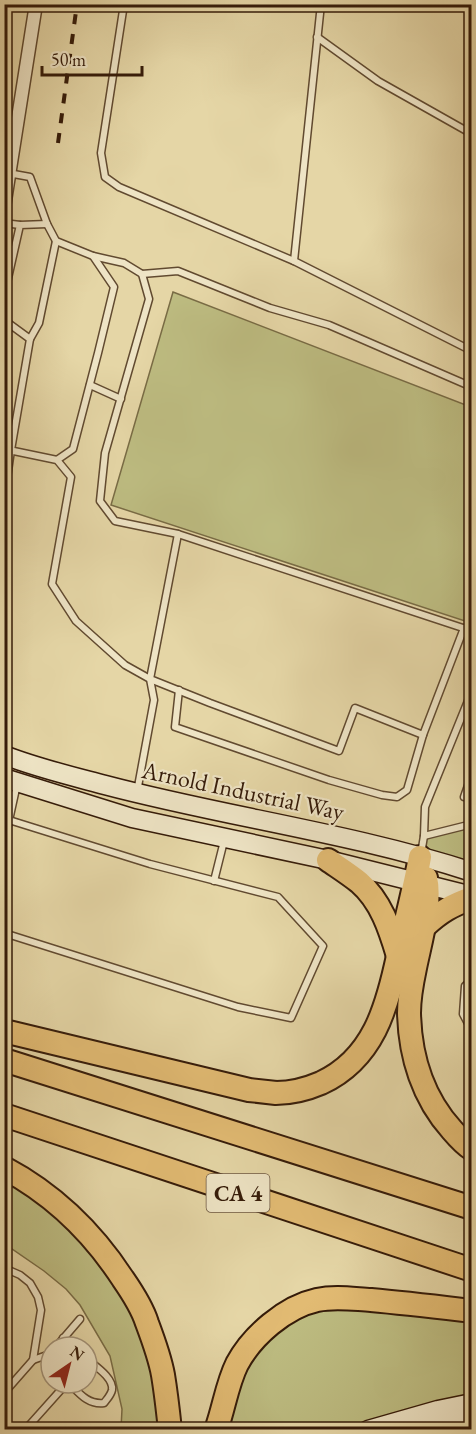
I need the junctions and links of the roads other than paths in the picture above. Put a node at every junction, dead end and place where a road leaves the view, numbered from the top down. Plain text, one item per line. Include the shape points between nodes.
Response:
1 (36, 4) edge
2 (124, 4) edge
3 (321, 4) edge
4 (317, 37) junction
5 (471, 134) edge
6 (7, 173) edge
7 (4, 207) edge
8 (4, 223) edge
9 (47, 224) junction
10 (21, 225) junction
11 (56, 241) junction
12 (93, 256) junction
13 (294, 261) junction
14 (142, 274) junction
15 (4, 296) edge
16 (4, 320) edge
17 (30, 339) junction
18 (471, 351) edge
19 (90, 385) junction
20 (471, 387) edge
21 (121, 399) junction
22 (8, 450) edge
23 (57, 460) junction
24 (4, 499) edge
25 (178, 534) junction
26 (464, 628) junction
27 (471, 631) edge
28 (150, 679) junction
29 (179, 690) junction
30 (471, 691) edge
31 (423, 735) junction
32 (4, 755) edge
33 (471, 774) edge
34 (11, 781) edge
35 (137, 793) junction
36 (471, 794) edge
37 (9, 820) junction
38 (471, 824) edge
39 (225, 837) junction
40 (4, 843) edge
41 (422, 847) junction
42 (328, 860) junction
43 (471, 872) edge
44 (214, 881) junction
45 (422, 883) junction
46 (471, 897) edge
47 (424, 926) junction
48 (4, 933) edge
49 (398, 956) junction
50 (471, 979) edge
51 (4, 1031) edge
52 (471, 1031) edge
53 (4, 1060) edge
54 (4, 1115) edge
55 (471, 1149) edge
56 (4, 1168) edge
57 (471, 1208) edge
58 (4, 1268) edge
59 (471, 1270) edge
60 (471, 1311) edge
61 (80, 1318) dead end
62 (66, 1335) edge
63 (39, 1358) edge
64 (33, 1360) junction
65 (99, 1370) edge
66 (4, 1393) edge
67 (57, 1395) edge
68 (82, 1395) edge
69 (471, 1403) edge
70 (471, 1417) edge
71 (223, 1424) edge
72 (25, 1430) edge
73 (170, 1430) edge
74 (368, 1430) edge
75 (416, 1430) edge

1 - 6 street
2 - 13 lane via 101,153 105,177 119,188
3 - 4 lane
4 - 5 lane via 378,81
4 - 13 lane
6 - 7 street
6 - 9 lane via 30,177
8 - 10 lane
9 - 10 lane
9 - 11 lane
10 - 15 lane
11 - 12 lane
11 - 17 lane via 39,323
12 - 14 lane via 124,263
12 - 19 lane via 114,287
13 - 18 lane
14 - 20 lane via 178,271 270,308 329,325
14 - 21 lane via 149,299
16 - 17 lane
17 - 22 lane
19 - 21 lane
19 - 23 lane via 73,449
21 - 25 lane via 105,453 100,501 115,520
22 - 23 lane
22 - 24 lane
23 - 28 lane via 71,477 52,584 76,621 125,665
25 - 26 lane
25 - 28 lane
26 - 27 lane
26 - 31 lane
28 - 29 lane
28 - 35 lane via 154,700
29 - 31 lane via 339,751 355,708
29 - 31 lane via 175,727 382,795 397,797 407,790
30 - 41 lane via 425,807
32 - 35 street, Arnold Industrial Way
33 - 36 lane via 464,797
34 - 37 lane
34 - 39 street, Arnold Industrial Way via 132,818
35 - 41 street, Arnold Industrial Way via 351,840
37 - 40 lane
37 - 44 lane
38 - 41 lane
39 - 42 street, Arnold Industrial Way
39 - 44 lane
41 - 43 street, Arnold Industrial Way
41 - 45 highway
42 - 45 street, Arnold Industrial Way
42 - 49 highway via 360,884 380,909
44 - 48 lane via 278,897 323,946 291,1018 238,1007
45 - 46 street, Arnold Industrial Way
45 - 47 highway
45 - 49 highway
46 - 47 highway via 440,912
47 - 55 highway via 409,1010 411,1043 422,1085 443,1120
49 - 51 highway via 381,1020 364,1048 347,1067 309,1089 278,1093 249,1089
50 - 52 lane via 465,986 463,1014
53 - 57 highway, CA 4
54 - 59 highway, CA 4
56 - 73 highway via 24,1178 68,1213 105,1253 131,1290 147,1321 163,1374
58 - 64 lane via 30,1283 38,1297 41,1310
60 - 71 highway via 336,1298 315,1300 278,1318 245,1351 236,1366
61 - 62 lane
63 - 64 lane
64 - 66 lane
65 - 68 lane via 112,1385 112,1393 104,1403 96,1404
67 - 72 lane
69 - 74 street
70 - 75 street

